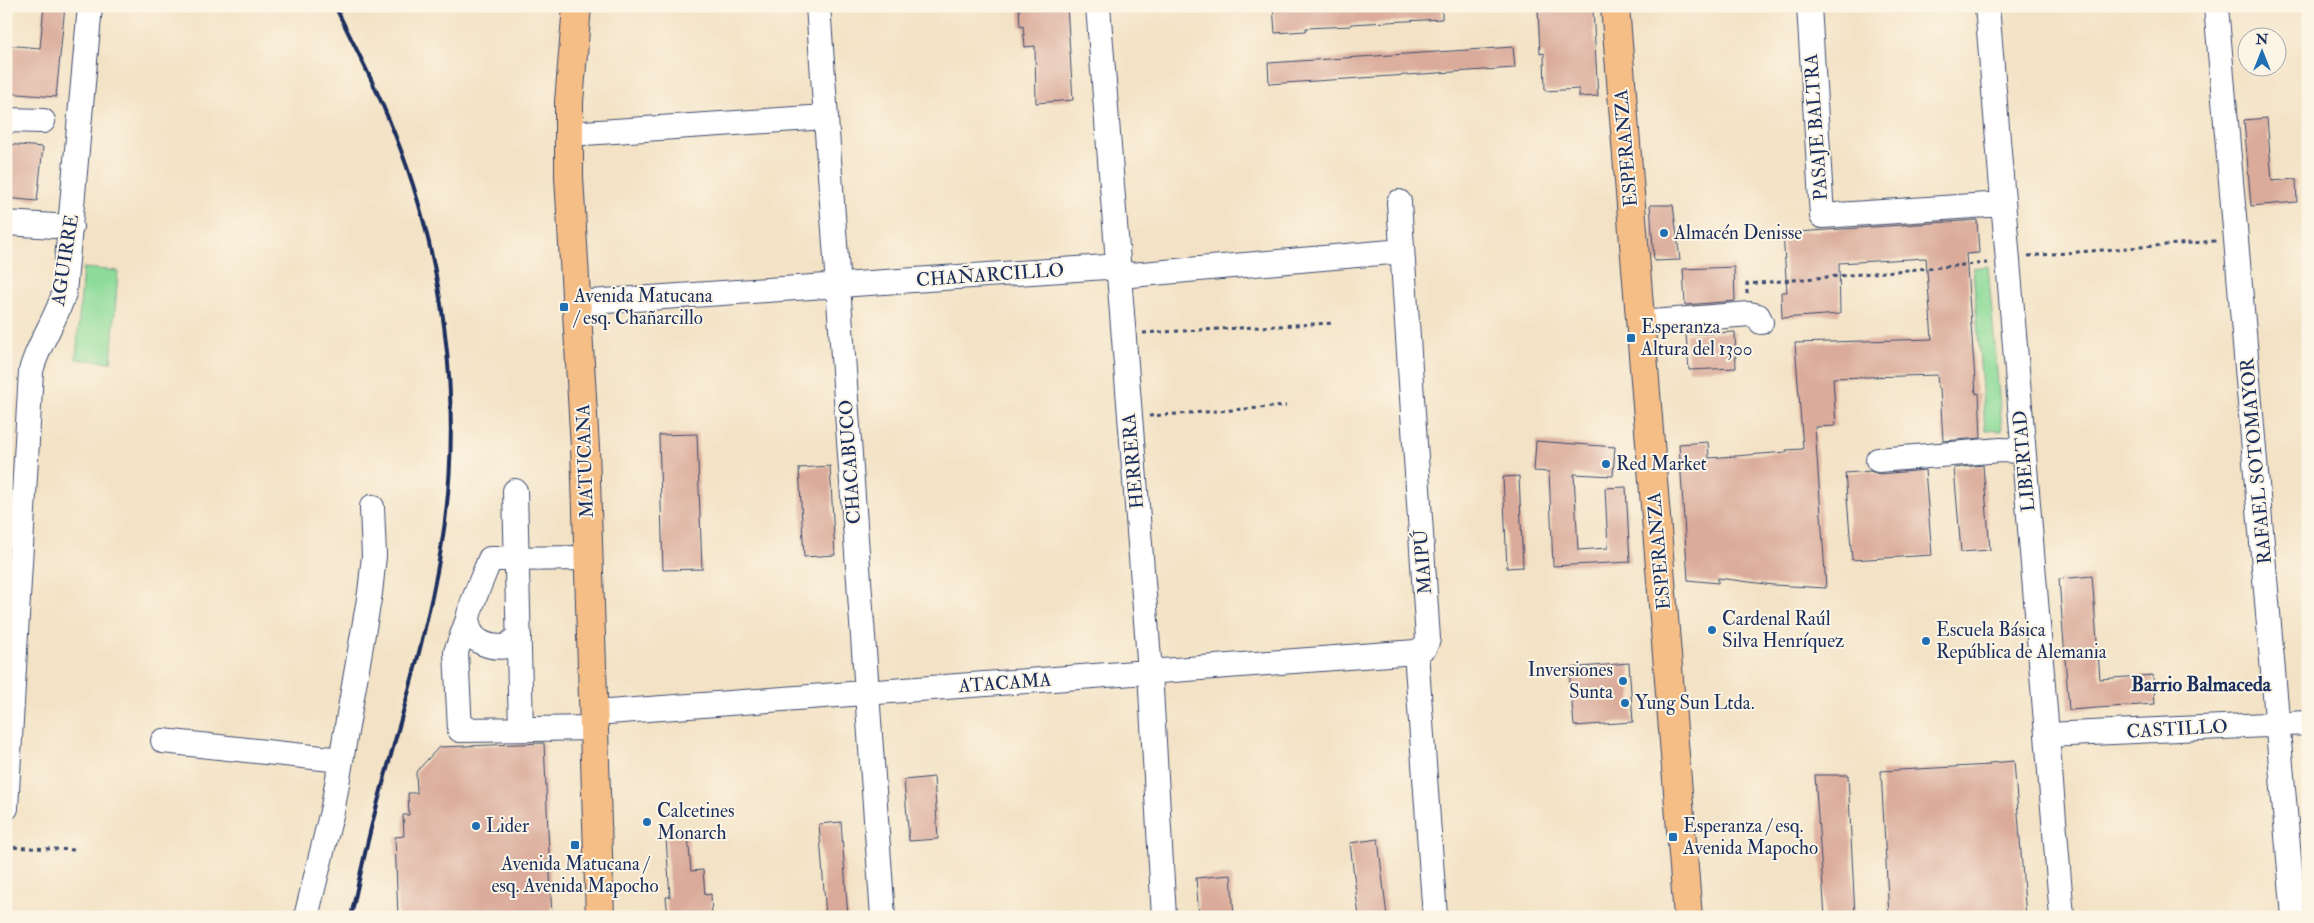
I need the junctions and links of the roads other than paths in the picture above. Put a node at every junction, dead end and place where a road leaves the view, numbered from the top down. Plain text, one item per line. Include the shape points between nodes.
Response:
1 (90, 6) edge
2 (577, 6) edge
3 (818, 6) edge
4 (1098, 6) edge
5 (1615, 6) edge
6 (1809, 6) edge
7 (1986, 6) edge
8 (2216, 6) edge
9 (826, 117) junction
10 (6, 120) edge
11 (43, 122) dead end
12 (569, 134) junction
13 (1399, 202) dead end
14 (2003, 204) junction
15 (6, 223) edge
16 (71, 227) junction
17 (1402, 250) junction
18 (1118, 271) junction
19 (837, 286) junction
20 (576, 303) junction
21 (1755, 318) road end
22 (1640, 323) junction
23 (2023, 450) junction
24 (1878, 460) dead end
25 (515, 491) dead end
26 (372, 507) dead end
27 (588, 558) junction
28 (517, 560) junction
29 (468, 619) junction
30 (518, 636) junction
31 (1416, 652) junction
32 (1150, 672) junction
33 (867, 694) junction
34 (595, 721) junction
35 (2308, 723) edge
36 (2279, 724) junction
37 (521, 729) junction
38 (2047, 735) junction
39 (163, 741) dead end
40 (341, 760) junction
41 (6, 808) edge
42 (602, 910) edge
43 (306, 917) edge
44 (883, 917) edge
45 (1164, 917) edge
46 (1435, 917) edge
47 (1688, 917) edge
48 (2062, 917) edge
49 (2294, 917) edge

1 - 16 street, AGUIRRE
2 - 12 main road, MATUCANA
3 - 9 street, CHACABUCO
4 - 18 street, HERRERA
5 - 22 main road, ESPERANZA
6 - 14 street, PASAJE BALTRA via 1822,216
7 - 14 street, LIBERTAD
8 - 36 street, RAFAEL SOTOMAYOR
9 - 12 street
9 - 19 street, CHACABUCO
10 - 11 street
12 - 20 main road, MATUCANA
13 - 17 street, MAIPÚ
14 - 23 street, LIBERTAD via 1998,260
15 - 16 street
16 - 41 street, AGUIRRE via 64,293 38,347 32,371
17 - 18 street, CHAÑARCILLO via 1131,275
17 - 31 street, MAIPÚ via 1428,639 1425,646
18 - 19 street, CHAÑARCILLO via 1106,268
18 - 32 street, HERRERA
19 - 20 street, CHAÑARCILLO
19 - 33 street, CHACABUCO
20 - 27 main road, MATUCANA
21 - 22 street
22 - 47 main road, ESPERANZA
23 - 24 street
23 - 38 street, LIBERTAD
25 - 28 street
26 - 40 street via 374,556 370,593
27 - 28 street
27 - 34 main road, MATUCANA
28 - 29 street via 490,560
28 - 30 street
29 - 30 street via 476,639 488,647 507,646
29 - 37 street, ATACAMA via 456,652 460,730
30 - 37 street
31 - 32 street, ATACAMA
31 - 46 street
32 - 33 street, ATACAMA
32 - 45 street, HERRERA
33 - 34 street, ATACAMA
33 - 44 street, CHACABUCO
34 - 37 street, ATACAMA
34 - 42 main road, MATUCANA
35 - 36 street, CASTILLO
36 - 38 street, CASTILLO
36 - 49 street, RAFAEL SOTOMAYOR
38 - 48 street, LIBERTAD
39 - 40 street
40 - 43 street

